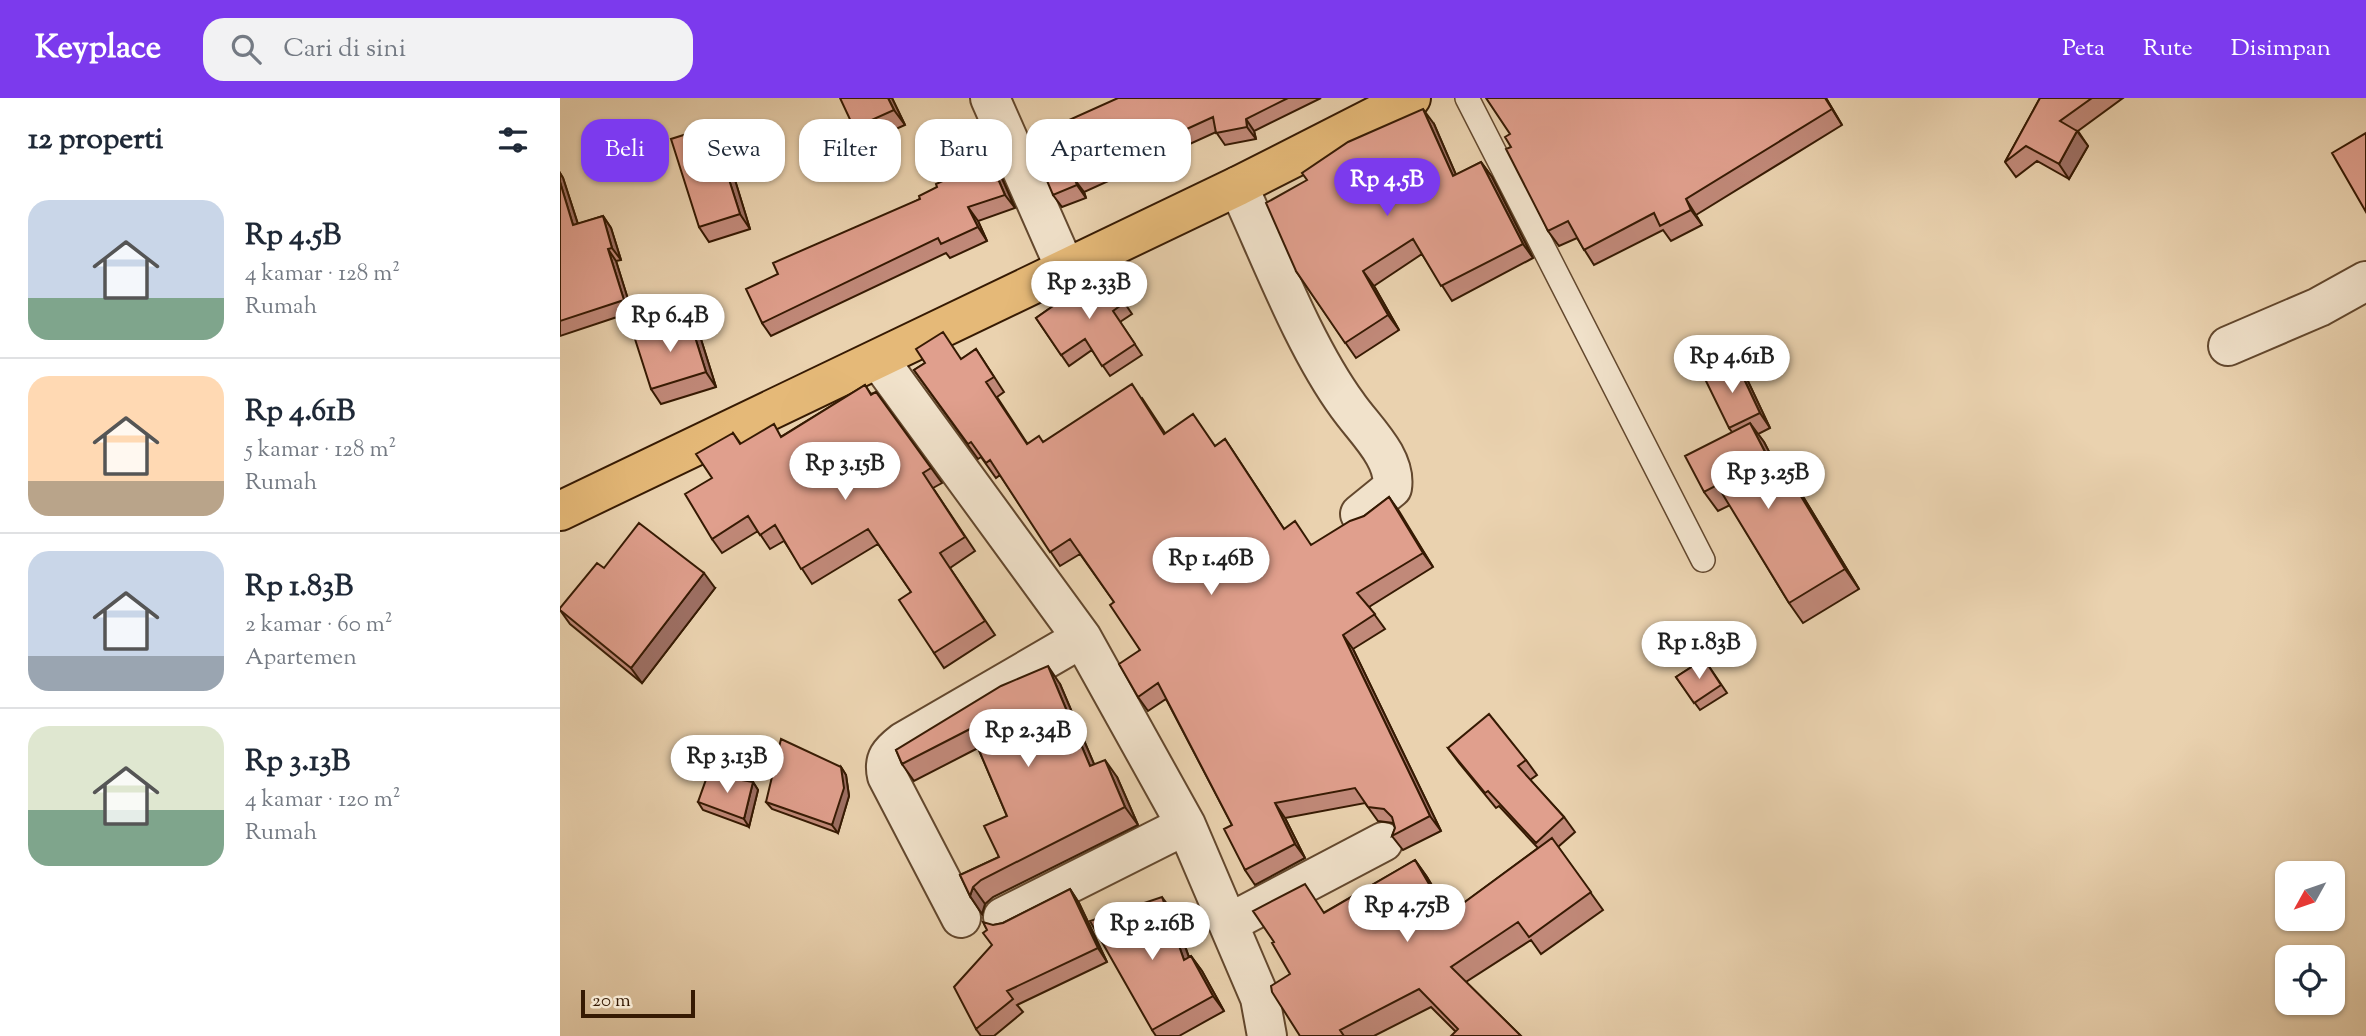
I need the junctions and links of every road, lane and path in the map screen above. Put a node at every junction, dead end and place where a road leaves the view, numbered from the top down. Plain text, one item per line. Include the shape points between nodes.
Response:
1 (990, 98) edge
2 (1411, 98) edge
3 (1467, 98) edge
4 (1238, 186) junction
5 (1066, 270) junction
6 (2366, 281) edge
7 (2228, 346) dead end
8 (879, 360) junction
9 (560, 511) edge
10 (1360, 514) edge
11 (1703, 560) dead end
12 (1082, 638) junction
13 (1186, 825) junction
14 (1383, 842) dead end
15 (1003, 917) dead end
16 (961, 918) dead end
17 (1229, 923) junction
18 (1267, 1036) edge

1 - 5 street
2 - 4 main road
3 - 11 lane
4 - 5 main road
4 - 10 street via 1315,350 1394,477 1392,488
5 - 8 main road
6 - 7 street
8 - 9 main road
8 - 12 street
12 - 13 street
12 - 16 street via 903,742 886,759 887,776
13 - 15 street
13 - 17 street
14 - 17 street
17 - 18 street via 1260,999

